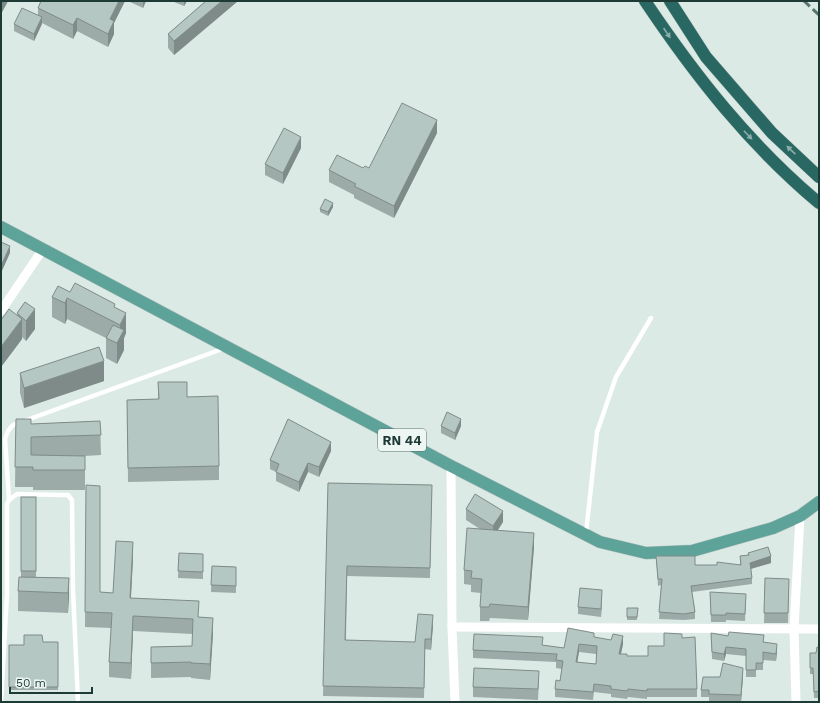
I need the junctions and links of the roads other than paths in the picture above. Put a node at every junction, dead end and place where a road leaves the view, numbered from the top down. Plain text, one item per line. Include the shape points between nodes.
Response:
1 (645, 1) edge
2 (670, 1) edge
3 (819, 177) edge
4 (819, 203) edge
5 (1, 227) edge
6 (43, 250) junction
7 (1, 311) edge
8 (651, 318) dead end
9 (228, 347) junction
10 (451, 466) junction
11 (9, 500) junction
12 (819, 502) edge
13 (800, 516) junction
14 (586, 534) junction
15 (4, 539) edge
16 (452, 627) junction
17 (794, 629) junction
18 (819, 629) edge
19 (1, 702) edge
20 (78, 702) edge
21 (455, 702) edge
22 (796, 702) edge

1 -> 4 highway via 678,49 732,118 790,179
3 -> 2 highway via 772,133 706,57
5 - 6 main road, RN 44
6 - 7 street
6 - 9 main road, RN 44
8 - 14 lane via 616,377 597,432
9 - 10 main road, RN 44
9 - 11 lane via 13,425 5,439
10 - 14 main road, RN 44
10 - 16 street
11 - 15 lane
11 - 20 lane via 17,494 68,495 72,500
12 - 13 main road, RN 44
13 - 14 main road, RN 44 via 767,530 692,551 646,553 600,542
13 - 17 street
15 - 19 lane via 7,594
16 - 17 street
16 - 21 street
17 - 18 street
17 - 22 street

